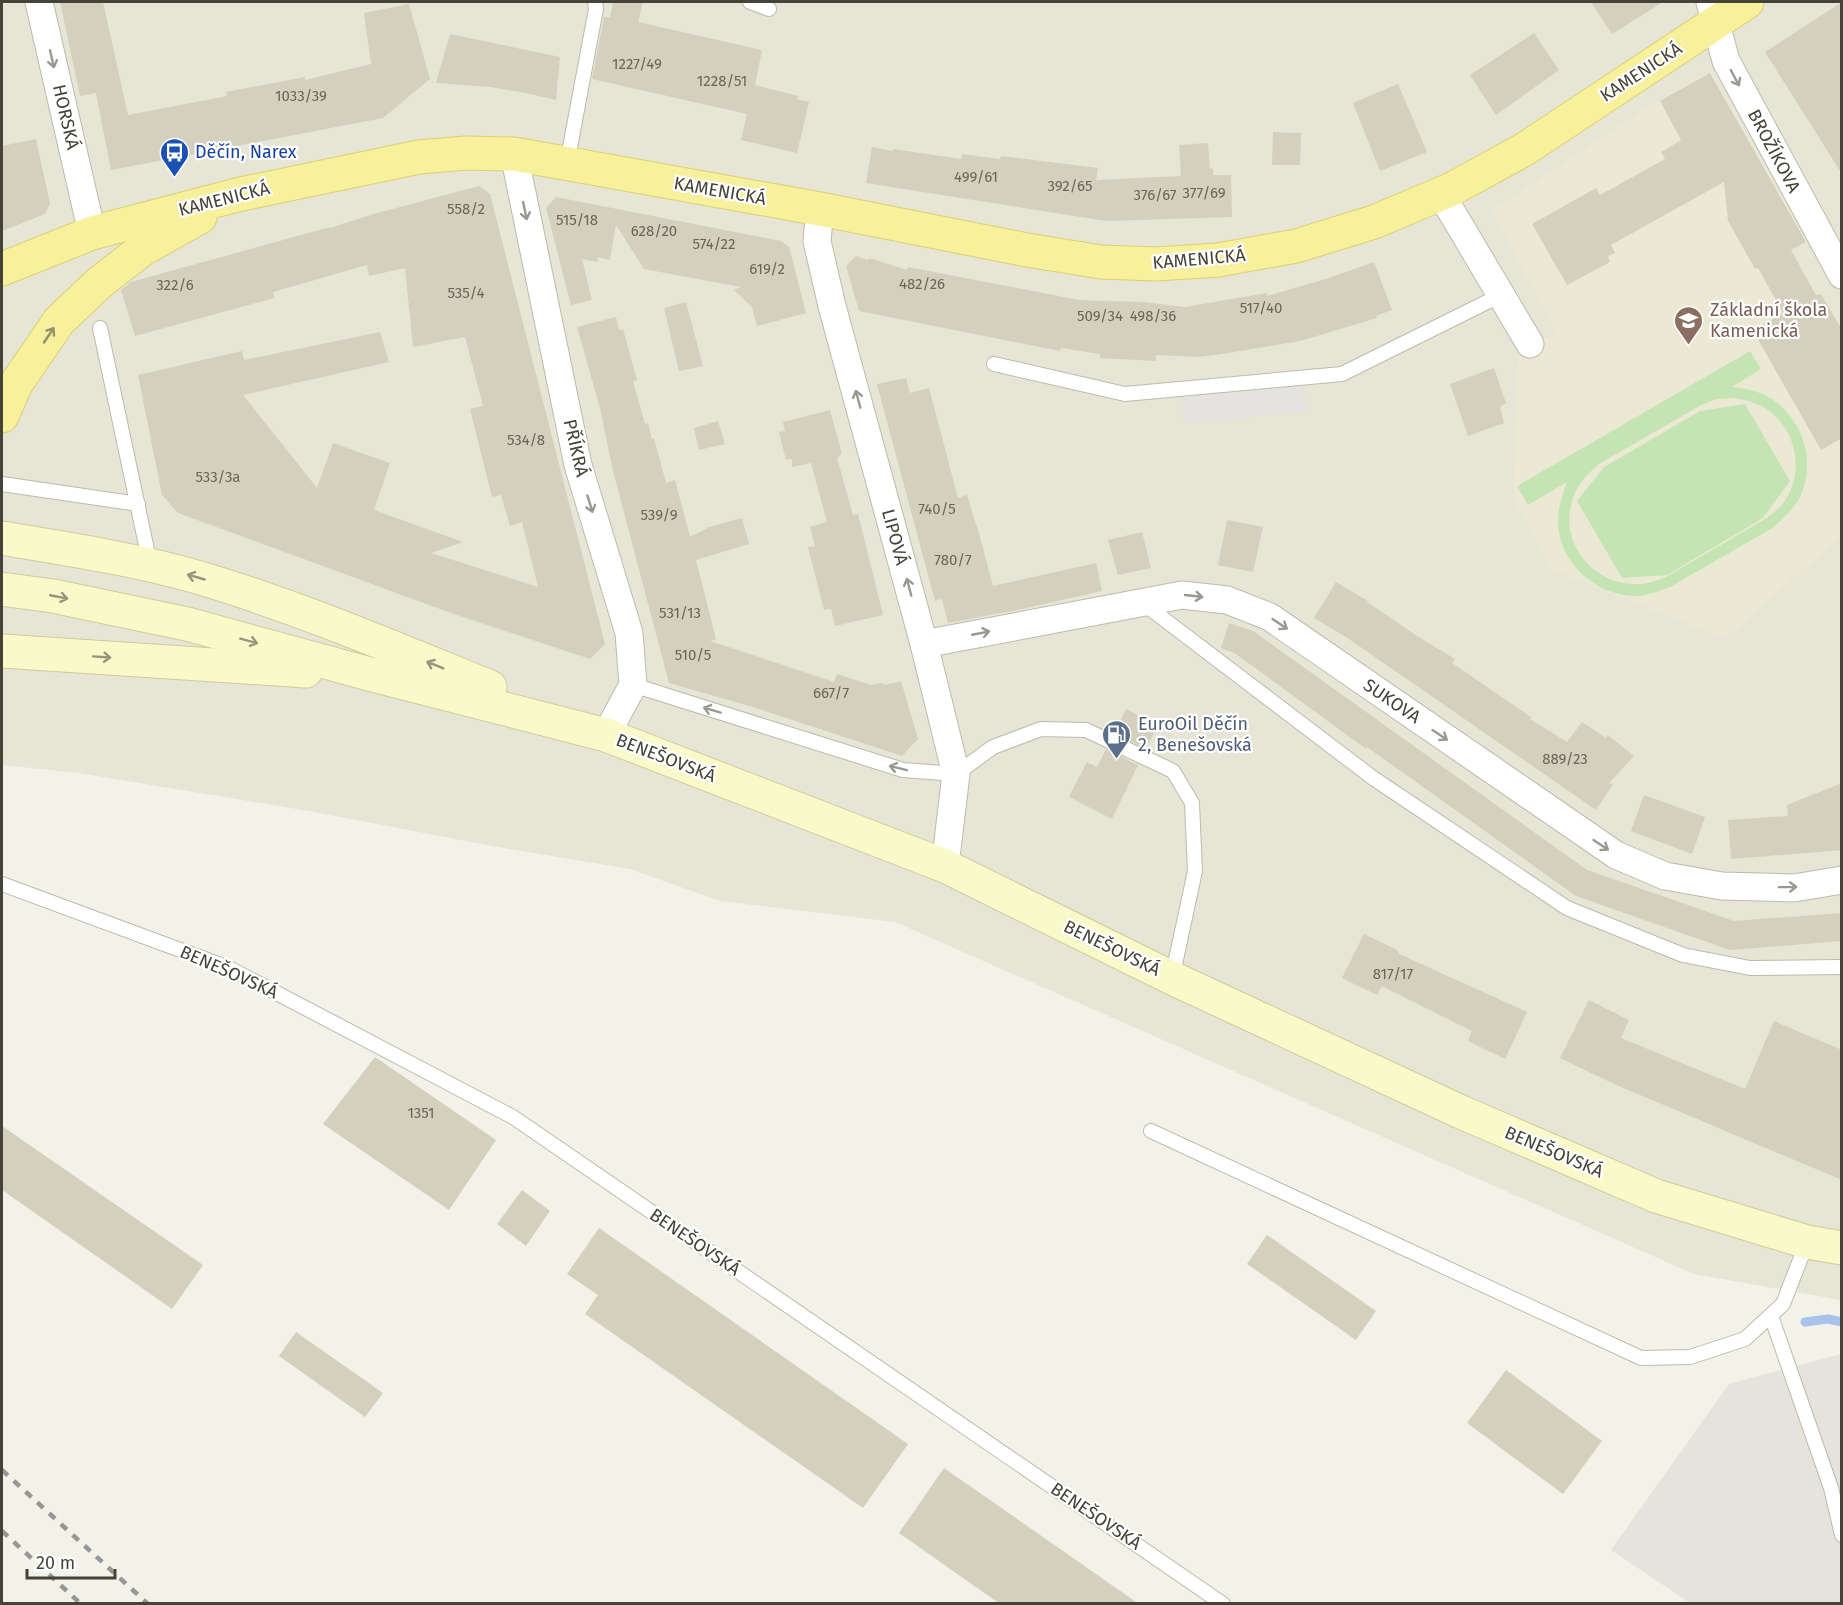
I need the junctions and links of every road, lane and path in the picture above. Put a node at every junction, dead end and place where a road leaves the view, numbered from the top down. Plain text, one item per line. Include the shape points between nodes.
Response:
1 (39, 2) edge
2 (595, 2) edge
3 (750, 2) edge
4 (1747, 2) edge
5 (769, 9) dead end
6 (1713, 12) edge
7 (514, 154) junction
8 (567, 163) junction
9 (241, 194) junction
10 (1441, 194) junction
11 (820, 210) junction
12 (92, 233) junction
13 (2, 269) edge
14 (1842, 275) edge
15 (1501, 295) junction
16 (100, 328) dead end
17 (1530, 344) dead end
18 (994, 364) dead end
19 (2, 417) edge
20 (2, 484) edge
21 (138, 504) junction
22 (2, 538) edge
23 (150, 566) junction
24 (2, 589) edge
25 (1143, 603) junction
26 (924, 644) junction
27 (2, 651) edge
28 (374, 675) junction
29 (633, 685) junction
30 (606, 735) junction
31 (956, 774) junction
32 (945, 866) junction
33 (1842, 880) edge
34 (2, 884) edge
35 (1842, 967) edge
36 (1172, 978) junction
37 (1151, 1131) dead end
38 (1807, 1242) junction
39 (1842, 1248) edge
40 (1771, 1316) junction
41 (1842, 1535) edge
42 (1223, 1604) edge

1 -> 12 street, HORSKÁ
2 - 8 lane
3 - 5 lane
4 - 6 main road, KAMENICKÁ
6 - 10 main road, KAMENICKÁ via 1525,149
6 -> 14 street, BROŽÍKOVA via 1726,61
7 - 8 main road, KAMENICKÁ
7 - 9 main road, KAMENICKÁ via 419,157
7 -> 29 street, PŘÍKRÁ via 578,465 630,633
8 - 11 main road, KAMENICKÁ
9 - 12 main road, KAMENICKÁ
19 -> 9 main road via 16,384 59,321 99,283 143,249
10 - 11 main road, KAMENICKÁ via 1374,222 1296,246 1218,260 1156,264 1090,260
10 - 15 street
26 -> 11 street, LIPOVÁ via 832,306 817,241
12 - 13 main road, KAMENICKÁ
15 - 17 street
15 - 18 lane via 1342,374 1125,394
16 - 21 lane
20 - 21 lane
21 - 23 lane
22 - 23 main road
30 -> 23 main road via 331,622 197,577
24 -> 28 main road, BENEŠOVSKÁ via 187,624
26 -> 25 street, SUKOVA
25 -> 33 street, SUKOVA via 1182,595 1227,600 1270,617 1616,855 1665,876 1722,886 1794,888
25 - 35 lane via 1374,778 1567,908 1683,955 1750,968
26 - 31 street, LIPOVÁ
27 -> 28 main road, BENEŠOVSKÁ
28 - 30 main road, BENEŠOVSKÁ
29 - 30 street
31 -> 29 lane via 903,770
30 - 32 main road, BENEŠOVSKÁ
31 - 32 street, LIPOVÁ
31 - 36 lane via 993,747 1041,729 1086,730 1173,771 1192,803 1195,870
32 - 36 main road, BENEŠOVSKÁ
34 - 42 lane, BENEŠOVSKÁ via 229,968 513,1117
36 - 38 main road, BENEŠOVSKÁ via 1461,1112 1656,1196
37 - 40 lane via 1641,1358 1690,1358 1744,1339
38 - 39 main road, BENEŠOVSKÁ
38 - 40 lane via 1783,1304
40 - 41 lane via 1831,1488

